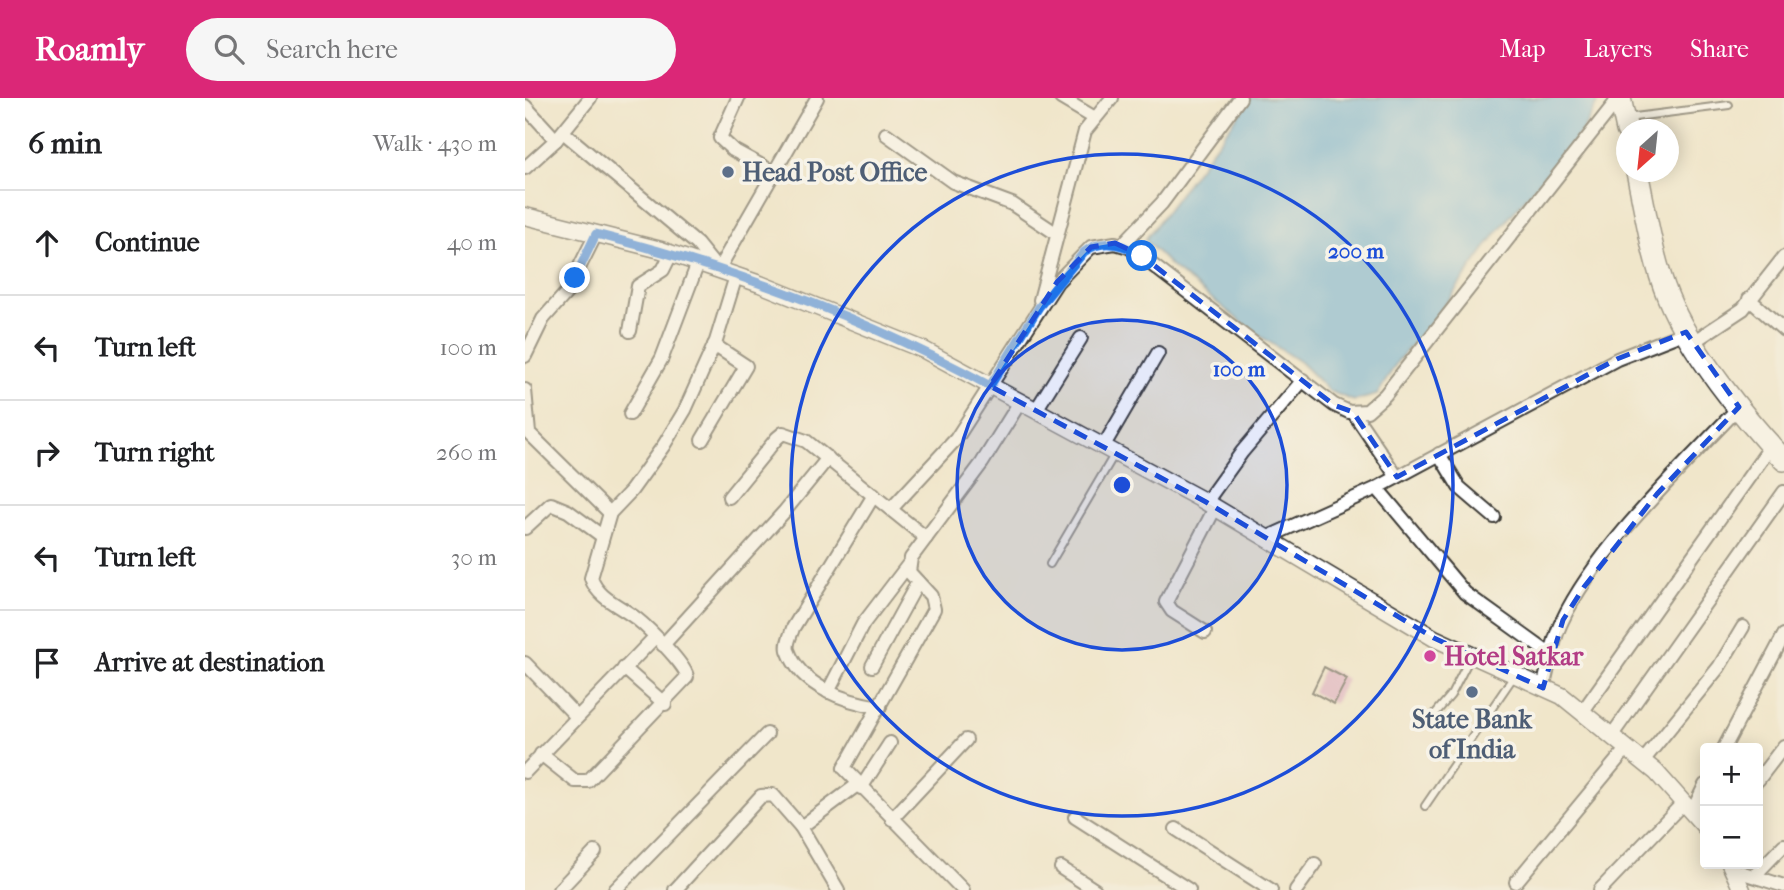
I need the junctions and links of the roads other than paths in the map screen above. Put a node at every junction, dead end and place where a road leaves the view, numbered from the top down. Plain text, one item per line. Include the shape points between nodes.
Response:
1 (590, 98) edge
2 (738, 98) edge
3 (817, 98) edge
4 (1061, 98) edge
5 (1112, 98) edge
6 (1240, 98) edge
7 (1729, 105) dead end
8 (525, 106) edge
9 (1623, 111) edge
10 (1093, 117) junction
11 (885, 134) dead end
12 (560, 136) junction
13 (525, 168) edge
14 (775, 173) junction
15 (1639, 182) edge
16 (525, 216) edge
17 (596, 234) junction
18 (1057, 234) junction
19 (1122, 244) junction
20 (671, 254) junction
21 (1784, 257) edge
22 (698, 263) junction
23 (718, 270) junction
24 (736, 276) junction
25 (1749, 299) junction
26 (1039, 307) junction
27 (1784, 330) edge
28 (630, 331) dead end
29 (1689, 337) junction
30 (1081, 338) dead end
31 (714, 345) junction
32 (1158, 353) dead end
33 (525, 356) edge
34 (1303, 380) junction
35 (990, 386) junction
36 (525, 399) edge
37 (1020, 402) junction
38 (1739, 407) junction
39 (1036, 410) junction
40 (1353, 412) junction
41 (631, 414) dead end
42 (702, 440) dead end
43 (1109, 450) junction
44 (1778, 453) edge
45 (1439, 454) junction
46 (828, 458) junction
47 (1397, 477) junction
48 (1377, 488) junction
49 (1784, 492) edge
50 (874, 495) junction
51 (729, 497) dead end
52 (1210, 505) junction
53 (891, 509) junction
54 (610, 513) junction
55 (1494, 517) dead end
56 (525, 528) edge
57 (602, 537) junction
58 (926, 538) junction
59 (1266, 538) junction
60 (1050, 564) dead end
61 (908, 565) junction
62 (918, 582) junction
63 (1743, 627) dead end
64 (1205, 632) dead end
65 (1784, 635) edge
66 (659, 641) junction
67 (1472, 654) junction
68 (1552, 655) junction
69 (525, 663) edge
70 (872, 666) dead end
71 (624, 668) junction
72 (1515, 675) junction
73 (1543, 688) junction
74 (828, 692) junction
75 (665, 704) junction
76 (877, 711) junction
77 (1583, 711) junction
78 (576, 716) junction
79 (1429, 721) dead end
80 (767, 734) dead end
81 (1612, 735) junction
82 (967, 740) dead end
83 (890, 743) dead end
84 (1727, 743) edge
85 (1784, 746) edge
86 (1627, 748) junction
87 (541, 754) junction
88 (1643, 761) junction
89 (526, 767) edge
90 (1763, 773) edge
91 (859, 786) junction
92 (1700, 791) edge
93 (1425, 806) dead end
94 (1687, 807) junction
95 (1075, 817) dead end
96 (892, 819) junction
97 (1700, 821) edge
98 (801, 827) junction
99 (1176, 830) dead end
100 (1784, 845) edge
101 (595, 852) dead end
102 (1315, 864) dead end
103 (1061, 869) dead end
104 (1733, 869) edge
105 (1737, 869) edge
106 (1754, 876) junction
107 (1516, 882) dead end
108 (1784, 886) edge
109 (559, 890) edge
110 (615, 890) edge
111 (675, 890) edge
112 (838, 890) edge
113 (964, 890) edge
114 (1095, 890) edge
115 (1189, 890) edge
116 (1271, 890) edge
117 (1296, 890) edge
118 (1600, 890) edge
119 (1742, 890) edge

1 - 12 street
2 - 14 street via 720,138
3 - 14 street
4 - 10 street
5 - 10 street
6 - 19 street via 1163,203
7 - 9 lane
8 - 12 street
9 - 40 street via 1385,395 1367,411
10 - 18 street via 1080,144
11 - 18 street via 953,182 1012,204
12 - 13 street
12 - 23 street via 697,243
14 - 23 street
15 - 29 highway via 1660,275
16 - 17 street
17 - 20 street
17 - 33 street via 567,292 543,319
18 - 26 street
19 - 26 street via 1100,244 1084,252
19 - 34 street
20 - 22 street
20 - 28 street via 663,270 638,286
21 - 25 street
22 - 23 street
22 - 41 street via 662,358
23 - 24 street
24 - 31 street
24 - 35 street via 924,350
25 - 27 street
25 - 29 street via 1736,314
26 - 35 street
29 - 38 highway
29 - 45 street via 1617,359
30 - 39 street
31 - 42 street via 746,366
31 - 54 street via 664,446
32 - 43 street
34 - 40 street via 1334,405
34 - 52 street via 1247,446
35 - 37 street
35 - 53 street via 947,451
36 - 54 street via 529,433
37 - 39 street
37 - 58 street
38 - 44 highway
38 - 68 street via 1609,551 1563,620
39 - 43 street
40 - 47 street
43 - 52 street
43 - 60 lane
44 - 77 street
45 - 47 street
45 - 55 street via 1459,487
46 - 50 street
46 - 51 street via 799,436 783,433
46 - 66 street via 776,521
47 - 48 street
48 - 59 street
48 - 68 street via 1465,593
49 - 81 street
50 - 53 street
50 - 74 street via 787,644 804,673
52 - 59 street
52 - 64 street via 1166,603
53 - 58 street
54 - 57 street
56 - 57 street via 551,504
57 - 66 street via 593,586
58 - 61 street
59 - 67 street via 1434,638
61 - 62 street
61 - 74 street via 863,624
62 - 70 street
62 - 76 street via 931,596 934,609
63 - 88 street via 1719,667
65 - 84 street
66 - 71 street
66 - 75 street via 688,673
67 - 72 street
67 - 79 lane via 1451,695
68 - 73 street
69 - 78 street
71 - 75 street
71 - 78 street
72 - 73 street
72 - 93 lane
73 - 77 street
74 - 76 street
75 - 87 street via 587,781 575,781
76 - 91 street via 844,768
77 - 81 street
78 - 87 street
80 - 110 street
81 - 86 street
82 - 96 street
83 - 91 street
85 - 90 street
86 - 88 street
86 - 107 street
87 - 89 street
88 - 94 street
91 - 96 street
91 - 98 street
92 - 94 street
94 - 97 street
94 - 118 street
95 - 115 street
96 - 113 street
98 - 111 street via 773,795 761,796
98 - 112 street
99 - 116 street
100 - 106 street
101 - 109 street
102 - 117 street
103 - 114 street
104 - 119 street
105 - 106 street
106 - 108 street

